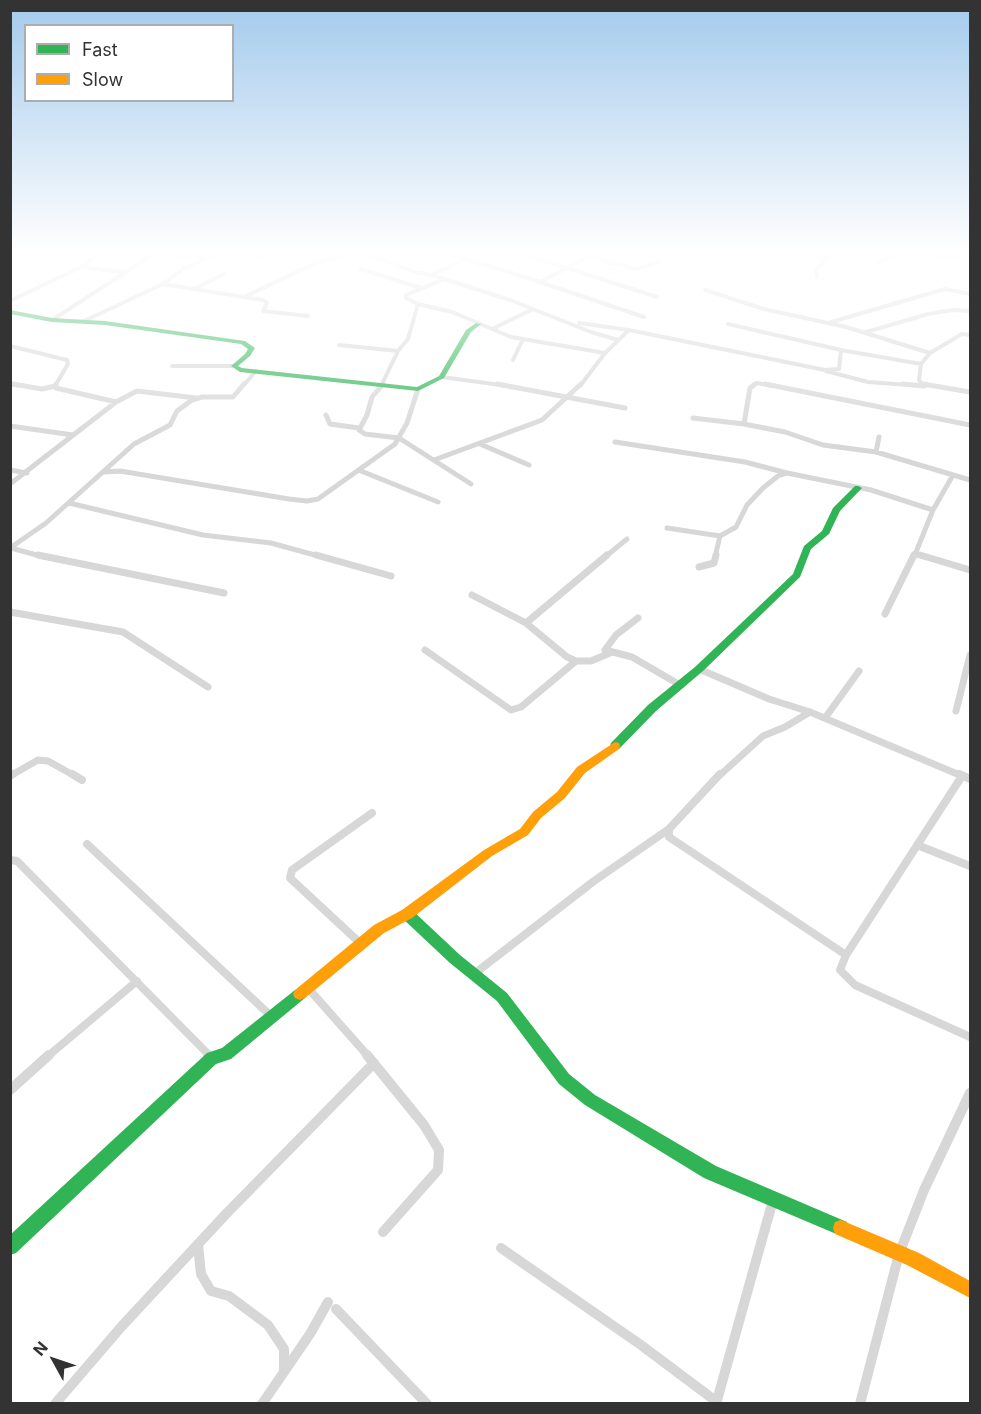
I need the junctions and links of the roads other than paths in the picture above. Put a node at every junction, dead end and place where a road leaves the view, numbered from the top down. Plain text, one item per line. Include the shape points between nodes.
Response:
1 (41, 318) edge
2 (55, 318) edge
3 (90, 318) edge
4 (414, 318) edge
5 (465, 318) edge
6 (515, 318) edge
7 (559, 318) edge
8 (806, 318) edge
9 (847, 318) edge
10 (914, 318) edge
11 (52, 320) junction
12 (84, 321) junction
13 (573, 323) junction
14 (830, 323) junction
15 (478, 324) junction
16 (728, 324) dead end
17 (494, 328) junction
18 (629, 330) junction
19 (866, 332) junction
20 (970, 335) edge
21 (523, 339) junction
22 (618, 340) junction
23 (10, 345) edge
24 (339, 345) dead end
25 (19, 347) junction
26 (841, 350) junction
27 (398, 351) junction
28 (605, 353) junction
29 (930, 353) junction
30 (10, 354) edge
31 (513, 360) dead end
32 (921, 364) junction
33 (172, 366) dead end
34 (234, 366) junction
35 (825, 370) junction
36 (256, 371) junction
37 (442, 377) junction
38 (10, 384) edge
39 (383, 384) junction
40 (55, 386) junction
41 (924, 386) junction
42 (418, 389) junction
43 (970, 392) edge
44 (196, 398) junction
45 (567, 398) junction
46 (116, 402) junction
47 (625, 408) dead end
48 (326, 415) dead end
49 (693, 418) dead end
50 (744, 424) junction
51 (970, 425) edge
52 (10, 426) edge
53 (358, 428) junction
54 (73, 435) junction
55 (879, 437) dead end
56 (399, 438) junction
57 (615, 442) dead end
58 (480, 444) junction
59 (876, 452) junction
60 (434, 460) junction
61 (529, 465) dead end
62 (10, 470) edge
63 (361, 471) junction
64 (104, 472) junction
65 (27, 473) junction
66 (787, 473) junction
67 (953, 475) junction
68 (970, 480) edge
69 (10, 484) edge
70 (471, 484) dead end
71 (858, 488) junction
72 (438, 502) dead end
73 (69, 503) junction
74 (933, 510) junction
75 (667, 528) dead end
76 (720, 536) junction
77 (627, 539) dead end
78 (12, 546) edge
79 (915, 554) junction
80 (699, 567) dead end
81 (970, 570) edge
82 (391, 576) dead end
83 (224, 593) dead end
84 (472, 596) dead end
85 (10, 612) edge
86 (885, 614) dead end
87 (638, 618) dead end
88 (526, 623) junction
89 (425, 650) dead end
90 (610, 653) junction
91 (970, 655) edge
92 (576, 661) junction
93 (699, 669) junction
94 (860, 671) dead end
95 (680, 685) junction
96 (208, 687) dead end
97 (956, 711) dead end
98 (810, 712) junction
99 (825, 718) junction
100 (10, 776) edge
101 (966, 778) edge
102 (82, 780) dead end
103 (372, 813) dead end
104 (669, 829) junction
105 (87, 844) dead end
106 (918, 844) junction
107 (10, 860) edge
108 (970, 866) edge
109 (407, 914) junction
110 (360, 943) junction
111 (846, 956) junction
112 (474, 974) junction
113 (137, 981) junction
114 (307, 987) junction
115 (272, 1017) junction
116 (970, 1037) edge
117 (212, 1058) junction
118 (374, 1063) junction
119 (10, 1090) edge
120 (970, 1093) edge
121 (773, 1200) junction
122 (383, 1232) dead end
123 (198, 1245) junction
124 (10, 1247) edge
125 (501, 1248) dead end
126 (899, 1254) junction
127 (970, 1290) edge
128 (284, 1371) junction
129 (716, 1403) edge
130 (55, 1404) edge
131 (262, 1404) edge
132 (427, 1404) edge
133 (860, 1404) edge

1 - 11 street
2 - 11 street
3 - 12 street
4 - 27 street via 408,339
5 - 15 street
6 - 17 street
7 - 13 street
8 - 14 street
9 - 14 street
10 - 19 street
11 - 12 street
12 - 34 street via 204,335 251,346 248,355
13 - 18 street
13 - 22 street
14 - 19 street
15 - 17 street
15 - 37 street via 468,331
16 - 26 street
17 - 21 street
18 - 22 street
18 - 35 street
19 - 29 street
20 - 29 street via 962,334
21 - 28 street
21 - 31 street
22 - 28 street
23 - 25 street
24 - 27 street
25 - 30 street
25 - 40 street via 67,360
26 - 32 street
26 - 35 street via 839,369
27 - 39 street
28 - 45 street
29 - 32 street
32 - 41 street via 919,380
33 - 34 street
34 - 36 street
35 - 41 street via 859,381
36 - 39 street
36 - 44 street via 233,397
37 - 42 street
37 - 45 street
38 - 40 street via 42,389
39 - 42 street
39 - 53 street via 372,397
40 - 46 street
41 - 43 street
42 - 56 street
44 - 46 street via 142,391
44 - 64 street via 177,411 170,425 134,444
45 - 47 street
45 - 58 street via 542,420
46 - 54 street
48 - 53 street via 330,424
49 - 50 street
50 - 51 street via 750,388 758,383
50 - 59 street via 823,445
52 - 54 street
53 - 56 street via 365,434
54 - 65 street
55 - 59 street
56 - 60 street
56 - 63 street
57 - 66 street via 745,462
58 - 60 street
58 - 61 street
59 - 67 street
60 - 70 street
62 - 65 street
63 - 64 street via 318,499 307,501 120,471
63 - 72 street
64 - 73 street
65 - 69 street
66 - 71 street
66 - 76 street via 763,488 747,505 736,527
67 - 68 street
67 - 74 street
71 - 74 street
71 - 93 street via 836,510 826,532 807,549 797,575
73 - 78 street
73 - 82 street via 203,535 271,543
74 - 79 street
75 - 76 street
76 - 80 street via 714,562
77 - 88 street
78 - 83 street via 62,562
79 - 81 street
79 - 86 street
84 - 88 street
85 - 96 street via 123,632
87 - 90 street via 616,634 605,648
88 - 92 street
89 - 92 street via 510,710 521,707
90 - 92 street via 591,661
90 - 95 street via 632,657
91 - 97 street
93 - 95 street
93 - 98 street
94 - 99 street
95 - 109 street via 613,749 581,771 524,831 479,859
98 - 99 street
98 - 104 street via 736,758
99 - 101 street
100 - 102 street via 38,760 48,761
101 - 106 street
103 - 110 street via 292,870 290,878
104 - 111 street via 669,837 678,844
104 - 112 street via 594,881
105 - 115 street
106 - 108 street
106 - 111 street
107 - 113 street via 17,861
109 - 110 street
109 - 112 street
110 - 114 street
111 - 116 street via 840,970 855,986
112 - 121 street via 502,997 575,1089 710,1172
113 - 117 street
113 - 119 street
114 - 115 street
114 - 118 street
115 - 117 street via 226,1054
117 - 124 street
118 - 122 street via 439,1150 438,1170
118 - 123 street
120 - 126 street
121 - 126 street
121 - 129 street
123 - 128 street via 201,1274 211,1291 229,1296 268,1325 284,1349
123 - 130 street
125 - 129 street via 641,1345
126 - 127 street
126 - 133 street
128 - 131 street
128 - 132 street via 332,1306

